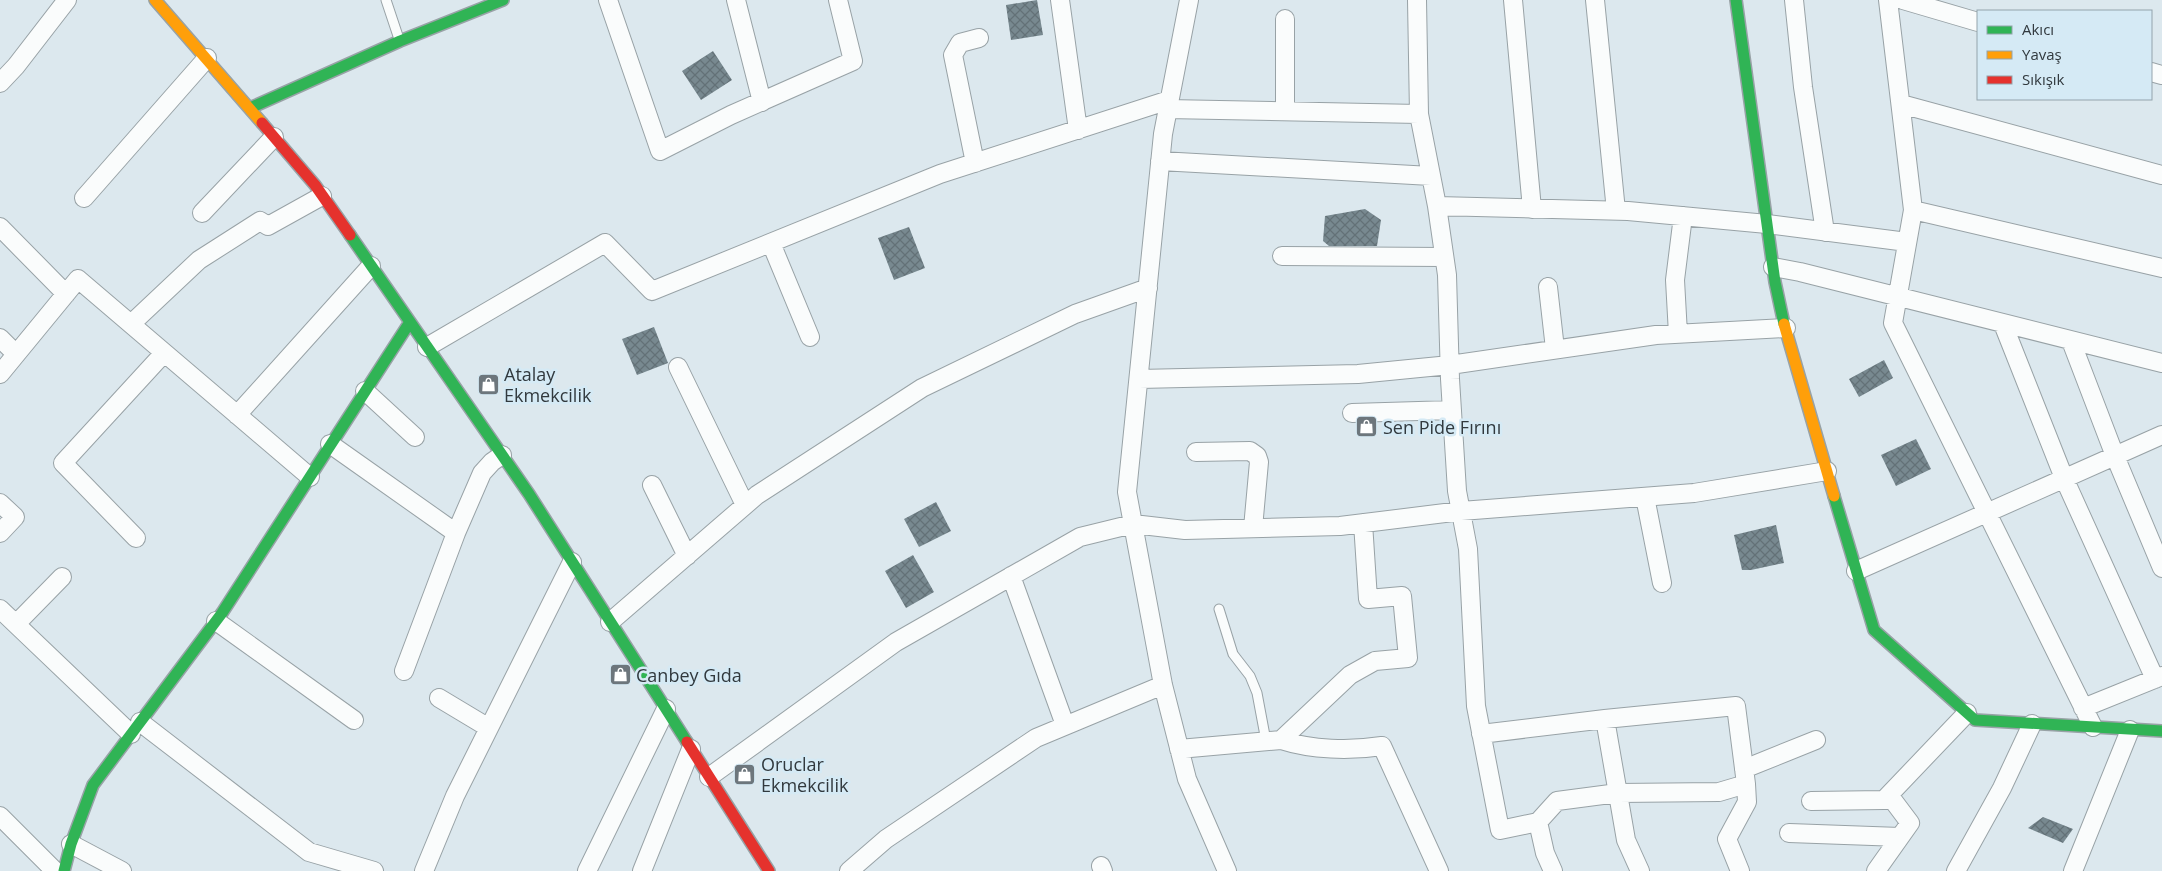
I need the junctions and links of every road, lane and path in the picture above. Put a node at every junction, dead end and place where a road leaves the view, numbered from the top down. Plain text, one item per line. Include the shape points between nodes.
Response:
1 (67, 0) edge
2 (155, 0) edge
3 (386, 0) edge
4 (503, 0) edge
5 (608, 0) edge
6 (736, 0) edge
7 (838, 0) edge
8 (1060, 0) edge
9 (1189, 0) edge
10 (1417, 0) edge
11 (1513, 0) edge
12 (1595, 0) edge
13 (1736, 0) edge
14 (1794, 0) edge
15 (1888, 0) edge
16 (1903, 0) edge
17 (1285, 19) dead end
18 (1977, 22) edge
19 (979, 38) dead end
20 (400, 42) junction
21 (207, 58) junction
22 (0, 83) edge
23 (762, 102) junction
24 (1901, 104) junction
25 (1168, 105) junction
26 (250, 108) junction
27 (1285, 111) junction
28 (1419, 114) junction
29 (1078, 130) junction
30 (274, 137) junction
31 (1160, 161) junction
32 (975, 163) junction
33 (2162, 175) edge
34 (1431, 176) junction
35 (322, 196) junction
36 (84, 198) dead end
37 (1437, 206) junction
38 (1532, 209) junction
39 (1913, 210) junction
40 (1616, 211) junction
41 (202, 213) dead end
42 (1683, 216) junction
43 (1767, 224) junction
44 (0, 227) edge
45 (1825, 232) junction
46 (1907, 242) junction
47 (771, 243) junction
48 (1282, 256) dead end
49 (1444, 257) junction
50 (371, 266) junction
51 (1773, 268) junction
52 (2162, 268) edge
53 (1548, 287) dead end
54 (1148, 288) junction
55 (66, 294) junction
56 (1897, 298) junction
57 (410, 322) junction
58 (131, 324) junction
59 (2003, 324) junction
60 (1786, 328) junction
61 (1678, 334) junction
62 (810, 336) dead end
63 (0, 338) edge
64 (2071, 341) junction
65 (427, 347) junction
66 (1555, 349) junction
67 (164, 353) junction
68 (16, 354) junction
69 (2162, 363) edge
70 (1450, 365) junction
71 (678, 367) dead end
72 (0, 374) edge
73 (1139, 379) junction
74 (365, 391) junction
75 (1452, 410) junction
76 (1352, 413) dead end
77 (237, 415) junction
78 (2162, 435) edge
79 (415, 437) dead end
80 (330, 444) junction
81 (1196, 452) dead end
82 (502, 455) junction
83 (2115, 456) junction
84 (1827, 471) junction
85 (310, 477) junction
86 (2064, 478) junction
87 (652, 485) dead end
88 (1645, 497) junction
89 (0, 503) edge
90 (745, 505) junction
91 (1461, 511) junction
92 (1986, 512) junction
93 (1363, 523) junction
94 (1133, 524) junction
95 (1253, 528) junction
96 (0, 533) edge
97 (456, 533) junction
98 (136, 538) dead end
99 (687, 556) junction
100 (572, 562) junction
101 (2162, 568) edge
102 (1856, 570) junction
103 (1011, 576) junction
104 (62, 577) dead end
105 (1662, 583) dead end
106 (0, 609) edge
107 (1219, 609) dead end
108 (216, 621) junction
109 (610, 622) junction
110 (16, 624) junction
111 (404, 671) dead end
112 (2158, 677) edge
113 (1163, 685) junction
114 (439, 698) dead end
115 (2083, 708) junction
116 (666, 709) junction
117 (1967, 713) junction
118 (1605, 719) junction
119 (354, 720) dead end
120 (2032, 724) junction
121 (1065, 725) junction
122 (2092, 727) junction
123 (136, 728) junction
124 (489, 728) junction
125 (2130, 730) junction
126 (2162, 732) edge
127 (1481, 734) junction
128 (1816, 740) dead end
129 (1273, 741) junction
130 (691, 749) junction
131 (1179, 749) junction
132 (1745, 776) junction
133 (709, 777) junction
134 (1618, 793) junction
135 (1889, 795) junction
136 (1812, 801) dead end
137 (0, 816) edge
138 (1538, 822) junction
139 (1789, 833) dead end
140 (1900, 837) junction
141 (71, 844) junction
142 (2077, 870) edge
143 (55, 871) edge
144 (64, 871) edge
145 (122, 871) edge
146 (374, 871) edge
147 (424, 871) edge
148 (586, 871) edge
149 (642, 871) edge
150 (769, 871) edge
151 (849, 871) edge
152 (1227, 871) edge
153 (1439, 871) edge
154 (1553, 871) edge
155 (1640, 871) edge
156 (1740, 871) edge
157 (1876, 871) edge
158 (1956, 871) edge

1 - 22 street
2 - 21 main road
3 - 20 lane
4 - 20 main road
5 - 23 street via 660,151
6 - 23 street
7 - 23 street via 854,62
8 - 29 street
9 - 25 street
10 - 28 street
11 - 38 street
12 - 40 street
13 - 43 main road
14 - 45 street via 1803,87
15 - 24 street
16 - 18 street
17 - 27 street
19 - 32 street via 960,43 953,55
20 - 26 main road
21 - 26 main road
21 - 36 street
24 - 33 street
24 - 39 street
25 - 27 street
25 - 29 street
25 - 31 street
26 - 30 main road
27 - 28 street
28 - 34 street
29 - 32 street
30 - 35 main road
30 - 41 street
31 - 34 street
31 - 54 street
32 - 47 street via 940,174
34 - 37 street
35 - 50 main road
35 - 58 street via 268,226 260,221 199,260
37 - 38 street
37 - 49 street
38 - 40 street
39 - 46 street
39 - 52 street
40 - 42 street
42 - 43 street
42 - 61 street via 1675,280
43 - 45 street
43 - 51 main road
44 - 55 street
45 - 46 street
46 - 56 street
47 - 62 street
47 - 65 street via 652,291 605,243
48 - 49 street
49 - 70 street
50 - 57 main road
50 - 77 street
51 - 56 street
51 - 60 main road
53 - 66 street
54 - 73 street
54 - 90 street via 1075,314 922,388
55 - 58 street via 78,279
55 - 68 street
56 - 59 street
56 - 92 street via 1893,323
57 - 65 main road
57 - 74 main road
58 - 67 street
59 - 64 street
59 - 86 street
60 - 61 street
60 - 84 main road
61 - 66 street
63 - 68 street
64 - 69 street
64 - 83 street
65 - 82 main road
66 - 70 street
67 - 77 street
67 - 98 street via 62,463
68 - 72 street
70 - 73 street via 1358,374
70 - 75 street
71 - 90 street
73 - 94 street via 1127,492
74 - 79 street
74 - 80 main road
75 - 76 street
75 - 91 street
77 - 85 street
78 - 83 street
80 - 85 main road
80 - 97 street
81 - 95 street via 1250,451 1257,456
82 - 97 street via 482,473
82 - 100 main road
83 - 86 street
83 - 101 street
84 - 88 street via 1694,493
84 - 102 main road
85 - 108 main road
86 - 92 street
86 - 112 street
87 - 99 street
88 - 91 street
88 - 105 street
89 - 96 street via 15,517
90 - 99 street
91 - 93 street
91 - 127 street via 1468,549 1476,706
92 - 102 street
92 - 115 street
93 - 95 street
93 - 129 street via 1368,599 1402,596 1408,658 1374,661 1350,675
94 - 95 street via 1185,530
94 - 103 street via 1080,537
94 - 113 street
97 - 111 street
99 - 109 street
100 - 109 main road
100 - 124 street
102 - 117 main road via 1874,630
103 - 121 street
103 - 133 street via 896,642
104 - 110 street
106 - 110 street
107 - 129 lane via 1234,654 1258,694
108 - 119 street
108 - 123 main road
109 - 116 main road
110 - 123 street
112 - 115 street
113 - 121 street
113 - 131 street
114 - 124 street
115 - 122 street
116 - 130 main road
116 - 148 street
117 - 120 main road via 1975,720
117 - 135 street
118 - 127 street
118 - 132 street via 1736,706
118 - 134 street
120 - 122 main road
120 - 158 street via 2002,788
121 - 151 street via 1036,738 886,839
122 - 125 main road
123 - 141 main road via 93,785
123 - 146 street via 309,852
124 - 147 street via 455,796
125 - 126 main road
125 - 142 street
127 - 138 street via 1500,830
128 - 132 street
129 - 131 street
129 - 153 street via 1358,750 1382,746
130 - 133 main road
130 - 149 street
131 - 152 street via 1187,779
132 - 134 street via 1719,792
132 - 156 street via 1747,802 1728,839
133 - 150 main road
134 - 138 street via 1557,802
134 - 155 street via 1626,840
135 - 136 street via 1884,800
135 - 140 street via 1910,823
137 - 143 street
138 - 154 street
139 - 140 street
140 - 157 street
141 - 144 main road
141 - 145 street

